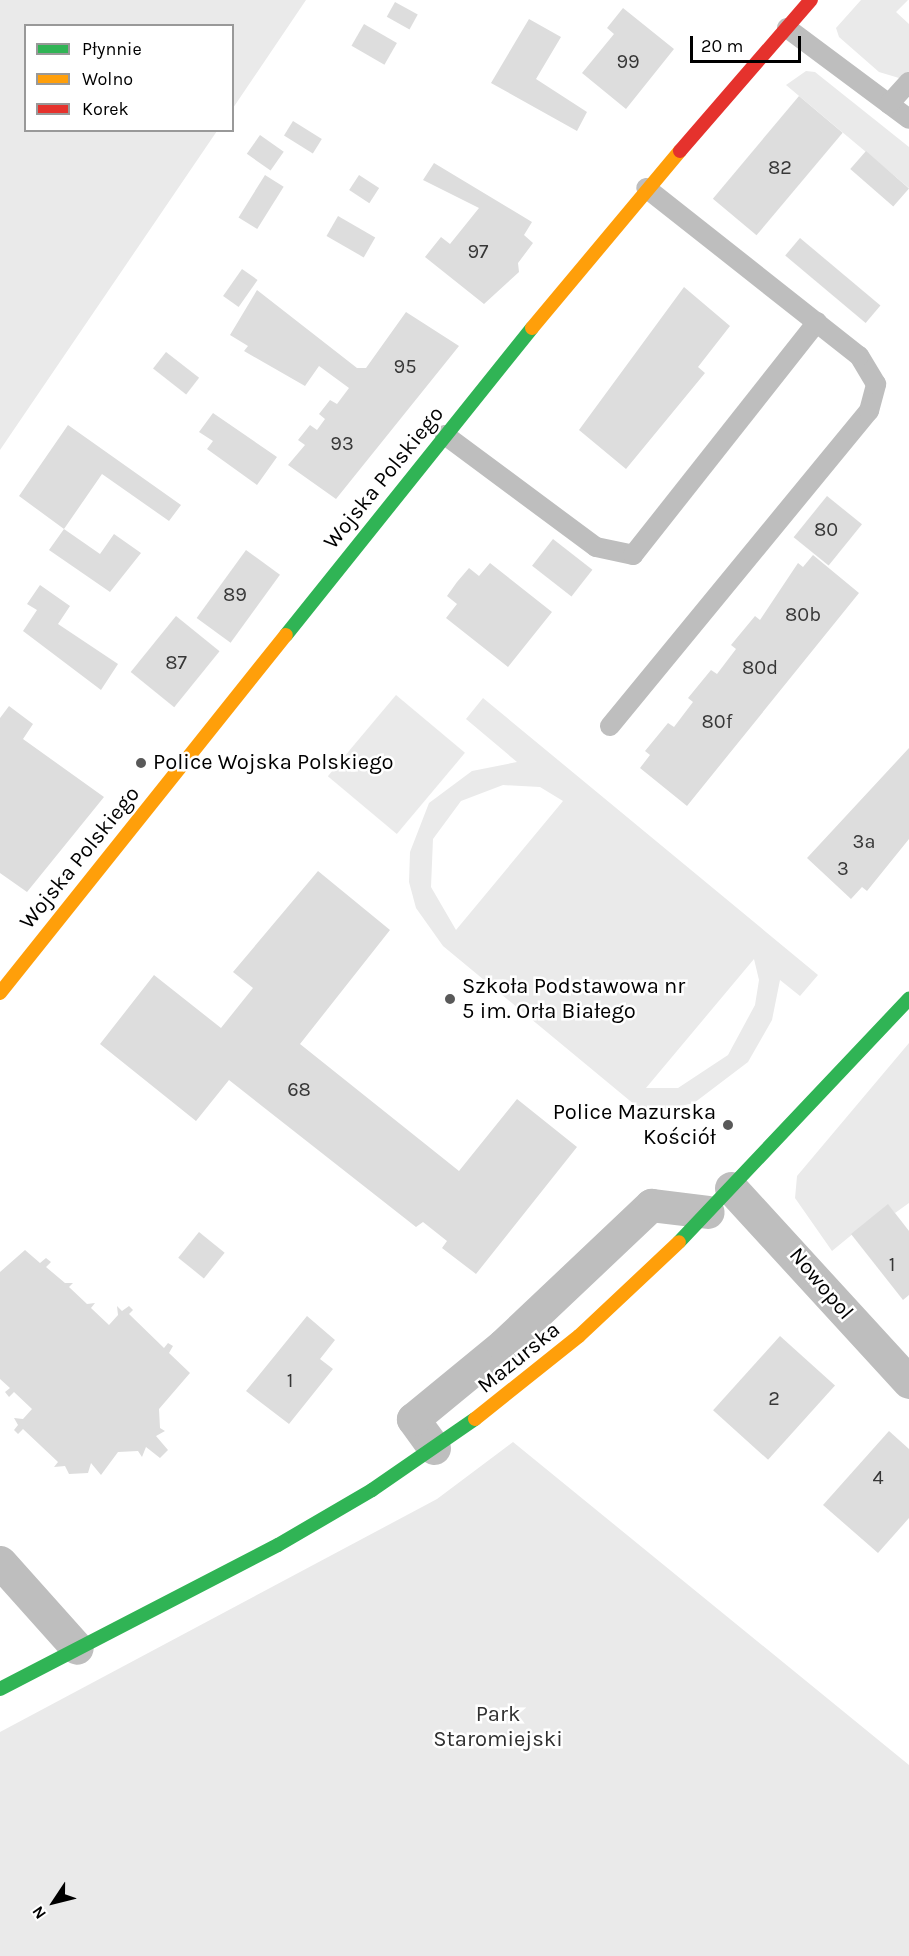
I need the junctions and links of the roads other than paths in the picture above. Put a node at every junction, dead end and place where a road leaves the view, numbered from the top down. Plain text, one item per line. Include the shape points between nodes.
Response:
1 (811, 0) edge
2 (787, 28) junction
3 (909, 82) edge
4 (889, 104) junction
5 (909, 118) edge
6 (646, 188) junction
7 (817, 322) junction
8 (445, 435) junction
9 (609, 726) dead end
10 (0, 993) edge
11 (909, 999) edge
12 (731, 1188) junction
13 (708, 1212) junction
14 (909, 1383) edge
15 (434, 1448) junction
16 (0, 1562) edge
17 (77, 1648) junction
18 (0, 1689) edge

1 - 2 street, Wojska Polskiego
2 - 4 lane
2 - 6 street, Wojska Polskiego
3 - 4 lane
4 - 5 lane
6 - 7 lane
6 - 8 street, Wojska Polskiego
7 - 8 lane via 633,555 596,547
7 - 9 lane via 859,356 876,384 869,411
8 - 10 street, Wojska Polskiego
11 - 12 street, Mazurska
12 - 13 street, Mazurska
12 - 14 street, Nowopol
13 - 15 street, Mazurska via 579,1336
13 - 15 street via 651,1205 503,1345 413,1419
15 - 17 street, Mazurska via 278,1545
16 - 17 street
17 - 18 street, Mazurska

